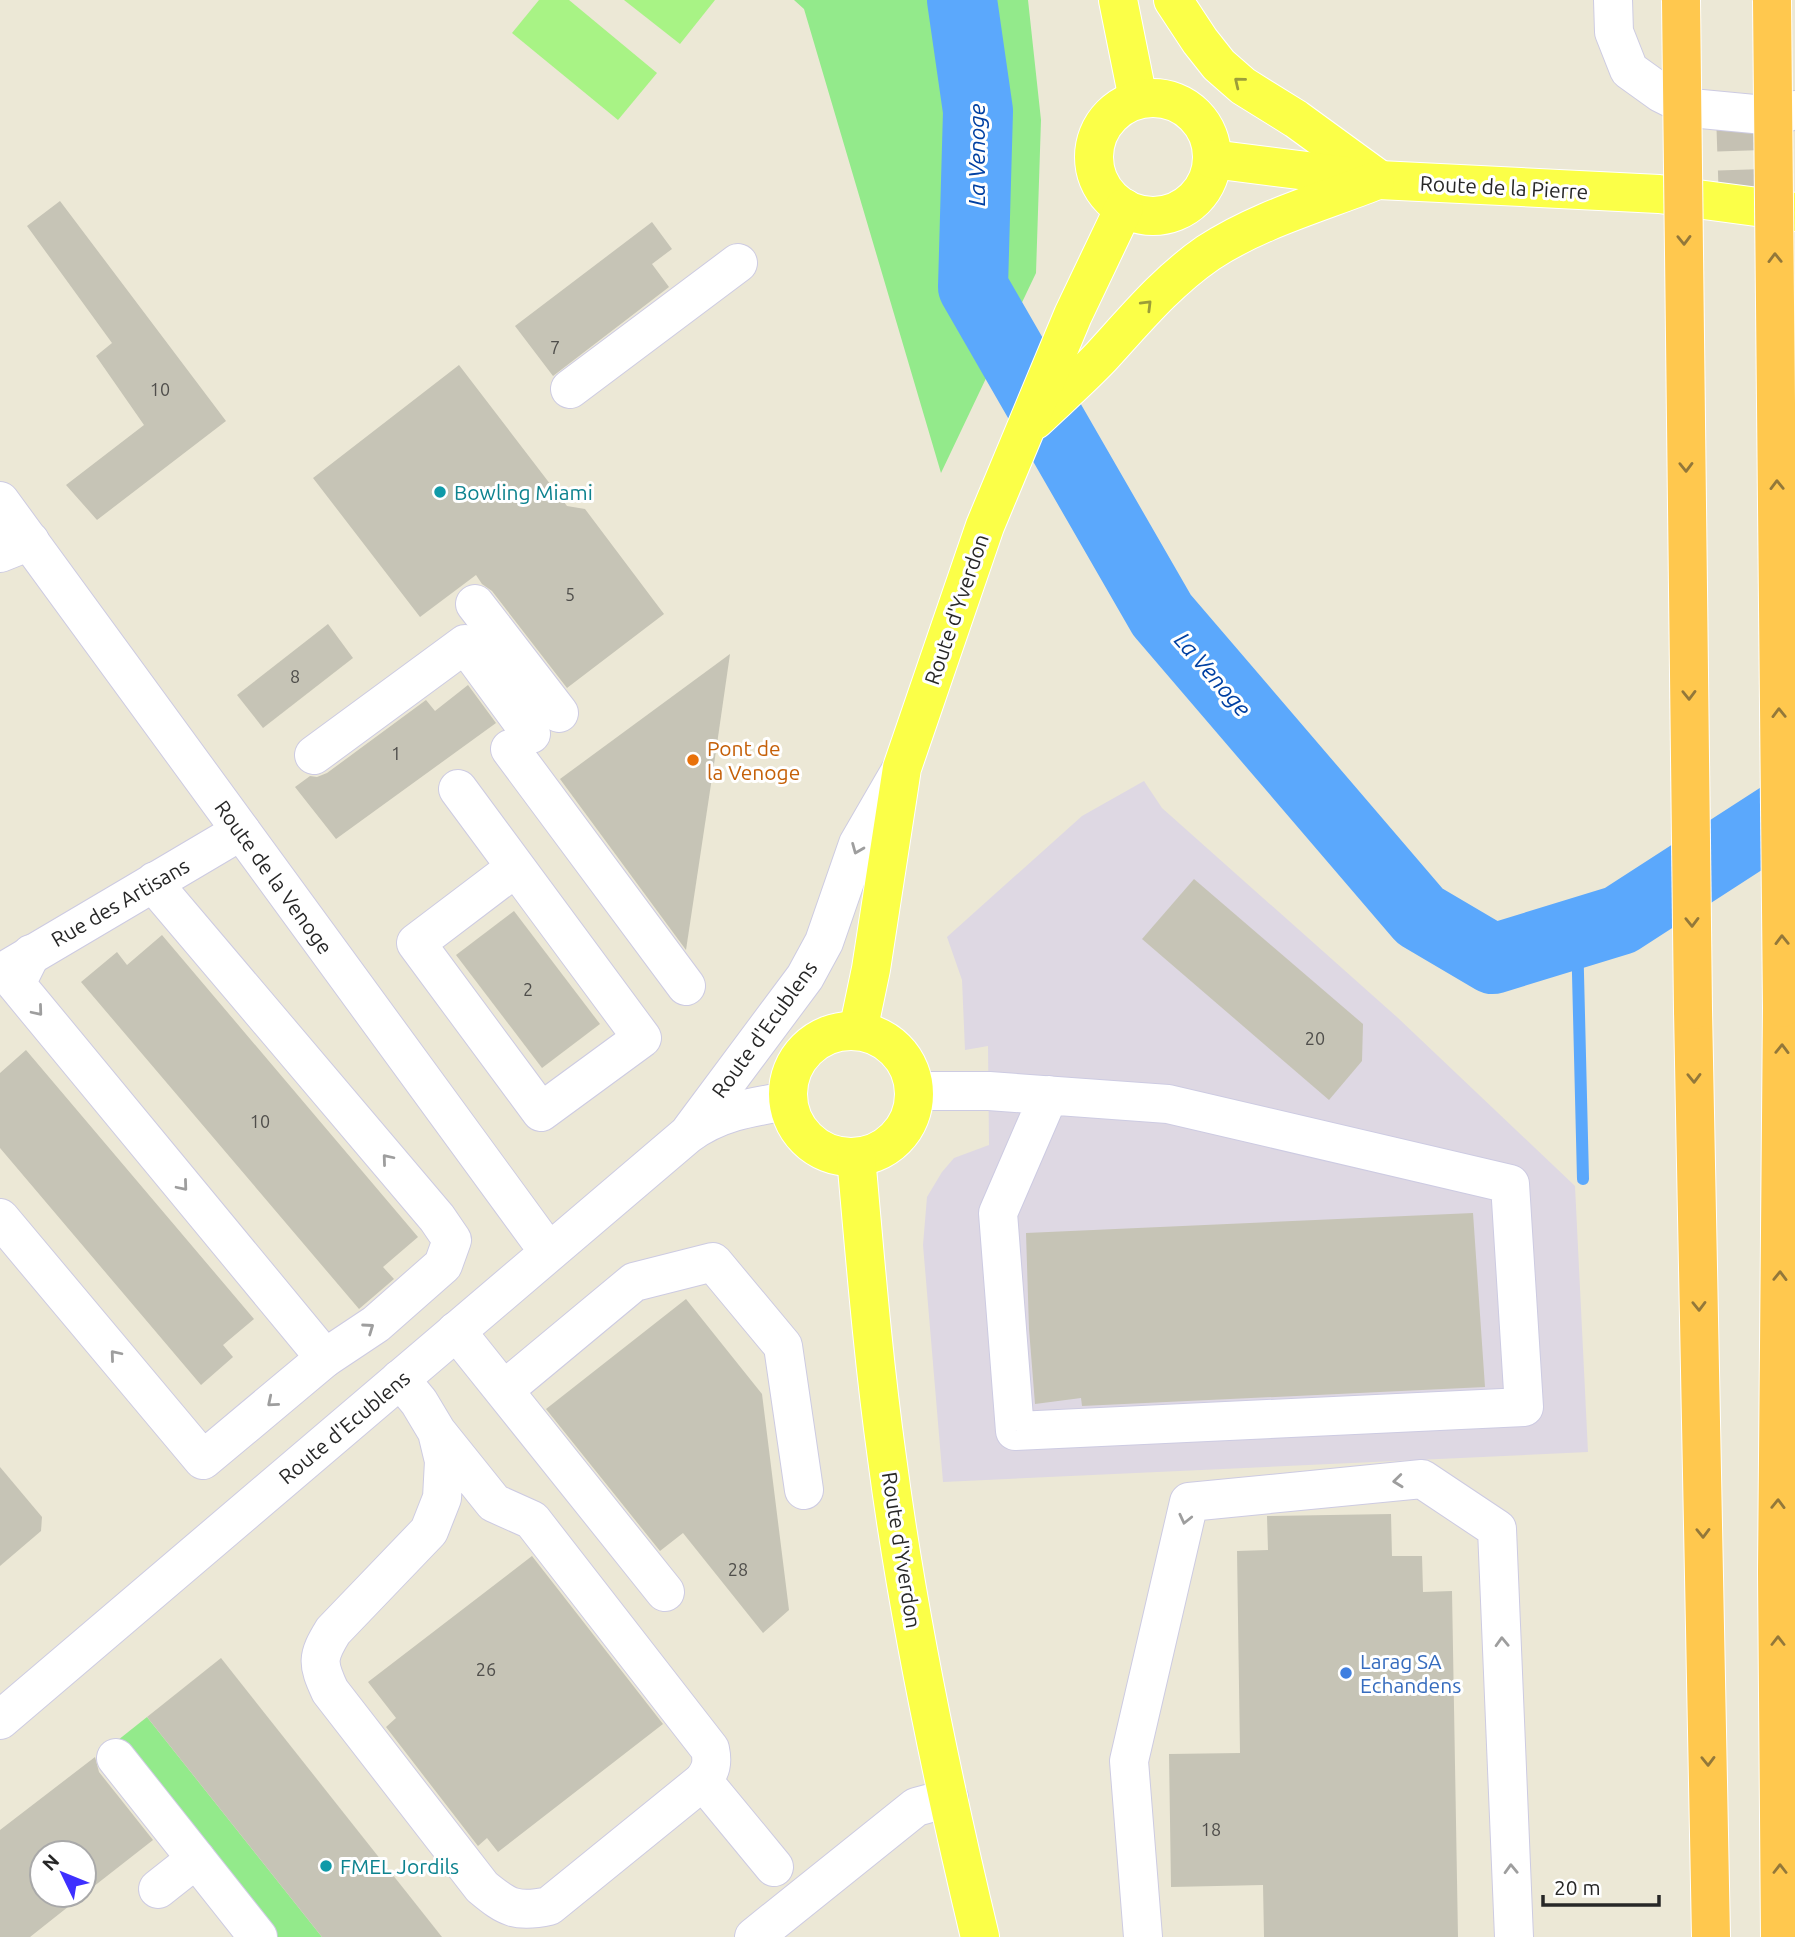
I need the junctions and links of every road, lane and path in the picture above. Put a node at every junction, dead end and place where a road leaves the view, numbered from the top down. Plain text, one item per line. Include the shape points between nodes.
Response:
1 (1118, 0) edge
2 (1173, 0) edge
3 (1613, 0) edge
4 (1681, 0) edge
5 (1772, 0) edge
6 (1138, 99) junction
7 (1795, 110) edge
8 (1212, 159) junction
9 (1379, 180) junction
10 (1124, 208) junction
11 (1795, 212) edge
12 (738, 262) dead end
13 (570, 388) dead end
14 (1024, 431) junction
15 (0, 501) edge
16 (15, 547) edge
17 (475, 604) dead end
18 (533, 732) junction
19 (314, 755) dead end
20 (902, 768) junction
21 (458, 789) dead end
22 (241, 831) junction
23 (515, 869) junction
24 (155, 881) junction
25 (16, 964) edge
26 (686, 986) dead end
27 (858, 1031) junction
28 (914, 1091) junction
29 (1049, 1096) junction
30 (788, 1101) junction
31 (687, 1135) junction
32 (856, 1157) junction
33 (0, 1218) edge
34 (550, 1251) junction
35 (456, 1331) junction
36 (325, 1358) junction
37 (400, 1379) junction
38 (504, 1390) junction
39 (437, 1432) junction
40 (804, 1490) dead end
41 (665, 1592) dead end
42 (0, 1720) edge
43 (116, 1758) dead end
44 (703, 1781) junction
45 (948, 1798) junction
46 (196, 1859) junction
47 (774, 1867) dead end
48 (158, 1889) dead end
49 (258, 1937) edge
50 (754, 1937) edge
51 (980, 1937) edge
52 (1143, 1937) edge
53 (1514, 1937) edge
54 (1712, 1937) edge
55 (1780, 1937) edge

1 - 6 main road
9 -> 2 main road via 1243,86 1219,65
3 - 7 street via 1614,32 1629,70 1661,93 1691,108 1775,116
4 -> 54 highway, bridge via 1693,1010
55 -> 5 highway, bridge via 1777,1572 1782,1008
6 - 8 main road via 1168,99 1185,106 1209,135
6 - 10 main road via 1115,111 1095,143 1099,181 1109,197
8 - 9 main road, Route de la Pierre
8 - 10 main road via 1204,188 1176,211 1141,215
9 - 11 main road, Route de la Pierre via 1659,194
14 -> 9 main road via 1144,307 1209,253 1252,229
10 - 14 main road, Route d'Yverdon
12 - 13 street
14 - 20 main road, Route d'Yverdon via 985,526
15 - 16 street, Route de la Venoge
16 - 22 street, Route de la Venoge
17 - 18 street
18 - 19 street via 465,644
18 - 26 street
20 - 27 main road, Route d'Yverdon
20 -> 31 street, Route d'Ecublens via 858,844 824,942 805,977
21 - 23 street
22 - 24 street, Rue des Artisans
22 - 34 street, Route de la Venoge
23 - 23 street via 642,1038 541,1112 416,943
24 - 25 street, Rue des Artisans
36 -> 24 street via 376,1324 443,1265 452,1240
25 -> 36 street via 16,985
27 - 28 main road via 890,1045 911,1073
27 - 30 main road via 835,1032 815,1042 799,1058 789,1078
28 - 29 street
28 - 32 main road via 904,1128 875,1152
29 - 29 street via 1168,1104 1510,1184 1524,1407 1015,1431 998,1213
30 - 31 street, Route d'Ecublens via 732,1112
30 - 32 main road via 804,1136 828,1152
31 - 34 street, Route d'Ecublens
32 - 45 main road, Route d'Yverdon via 887,1458
36 -> 33 street via 202,1460
34 - 35 street, Route d'Ecublens
35 - 37 street, Route d'Ecublens
35 - 38 street
37 - 39 street
37 - 42 street, Route d'Ecublens
38 - 40 street via 634,1282 713,1262 783,1346
38 - 41 street
39 - 44 street via 494,1503 532,1520 704,1740 712,1760
39 - 44 street via 444,1461 442,1498 429,1531 333,1631 322,1650 320,1669 330,1691 482,1887 513,1909 549,1906
43 - 46 street
44 - 47 street
45 - 50 street via 916,1807
45 - 51 main road, Route d'Yverdon
46 - 48 street
46 - 49 street
53 -> 52 street via 1497,1529 1422,1479 1189,1502 1129,1760

